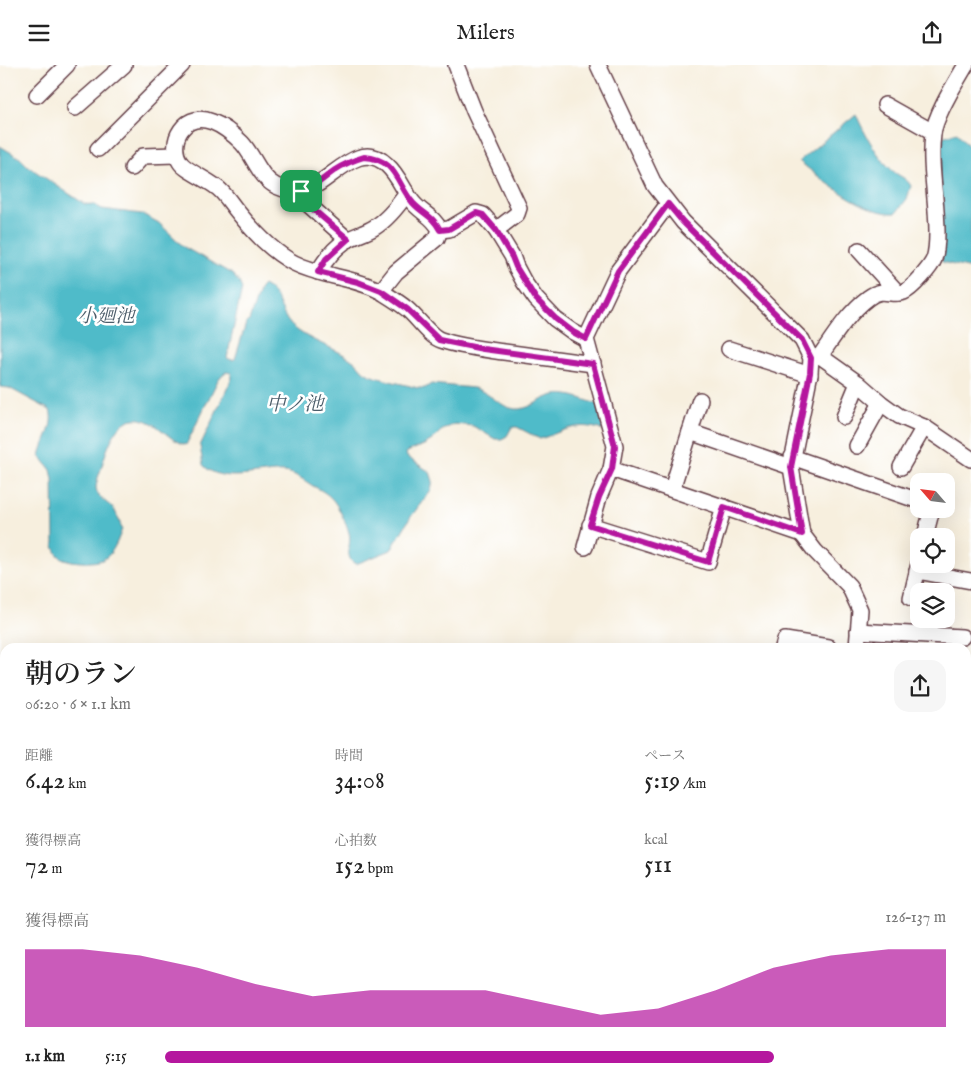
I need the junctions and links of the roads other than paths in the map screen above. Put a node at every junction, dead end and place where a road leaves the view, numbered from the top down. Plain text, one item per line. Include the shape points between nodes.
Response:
1 (67, 65) edge
2 (124, 65) edge
3 (182, 65) edge
4 (456, 65) edge
5 (598, 65) edge
6 (966, 65) edge
7 (37, 95) dead end
8 (885, 105) dead end
9 (75, 108) dead end
10 (933, 132) junction
11 (98, 149) dead end
12 (176, 155) junction
13 (132, 168) dead end
14 (301, 191) junction
15 (407, 193) junction
16 (668, 204) junction
17 (440, 230) junction
18 (496, 230) junction
19 (348, 239) junction
20 (859, 250) dead end
21 (318, 272) junction
22 (381, 291) junction
23 (898, 293) junction
24 (586, 339) junction
25 (729, 349) dead end
26 (816, 357) junction
27 (593, 364) junction
28 (810, 375) junction
29 (858, 383) junction
30 (700, 400) dead end
31 (881, 403) junction
32 (844, 417) dead end
33 (924, 427) junction
34 (690, 432) junction
35 (858, 446) dead end
36 (971, 459) edge
37 (791, 462) junction
38 (900, 467) dead end
39 (612, 469) junction
40 (672, 489) junction
41 (910, 498) edge
42 (724, 507) junction
43 (590, 525) junction
44 (802, 534) junction
45 (585, 547) dead end
46 (941, 573) edge
47 (971, 581) edge
48 (858, 631) junction
49 (962, 637) dead end
50 (784, 643) edge
51 (799, 643) edge
52 (857, 643) edge

1 - 7 street
2 - 9 street
3 - 11 street
4 - 18 street via 519,208 517,214
5 - 16 street via 655,187
6 - 10 street
8 - 10 street
10 - 23 street via 937,209 934,260 917,281
12 - 13 street via 143,155
12 - 14 street via 176,140 182,129 200,119 211,121 243,144 267,180 276,186
12 - 21 street via 181,165 221,191 255,233 274,250
14 - 15 street via 315,186 350,161 376,157 395,174
14 - 19 street via 301,199
15 - 17 street via 414,204 436,221
15 - 19 street via 377,225
16 - 24 street via 618,271
16 - 26 street
17 - 18 street via 449,229 476,213 483,215
17 - 22 street via 437,238 396,272
18 - 24 street via 536,299 556,319
19 - 21 street via 326,259
20 - 23 street
21 - 22 street
22 - 27 street via 407,309 439,340
23 - 26 street via 879,291 867,298 849,315
24 - 27 street
25 - 28 street
26 - 28 street
26 - 29 street
27 - 39 street via 615,446
28 - 37 street
29 - 31 street
29 - 32 street
30 - 34 street
31 - 33 street via 899,416
31 - 35 street
33 - 36 street
33 - 38 street
34 - 37 street
34 - 40 street
37 - 41 street
37 - 44 street
39 - 40 street
39 - 43 street
40 - 42 street
42 - 43 street via 708,562
42 - 44 street
43 - 45 street
44 - 48 street via 849,586 860,610
46 - 47 street
48 - 49 street
48 - 52 street
50 - 51 street

